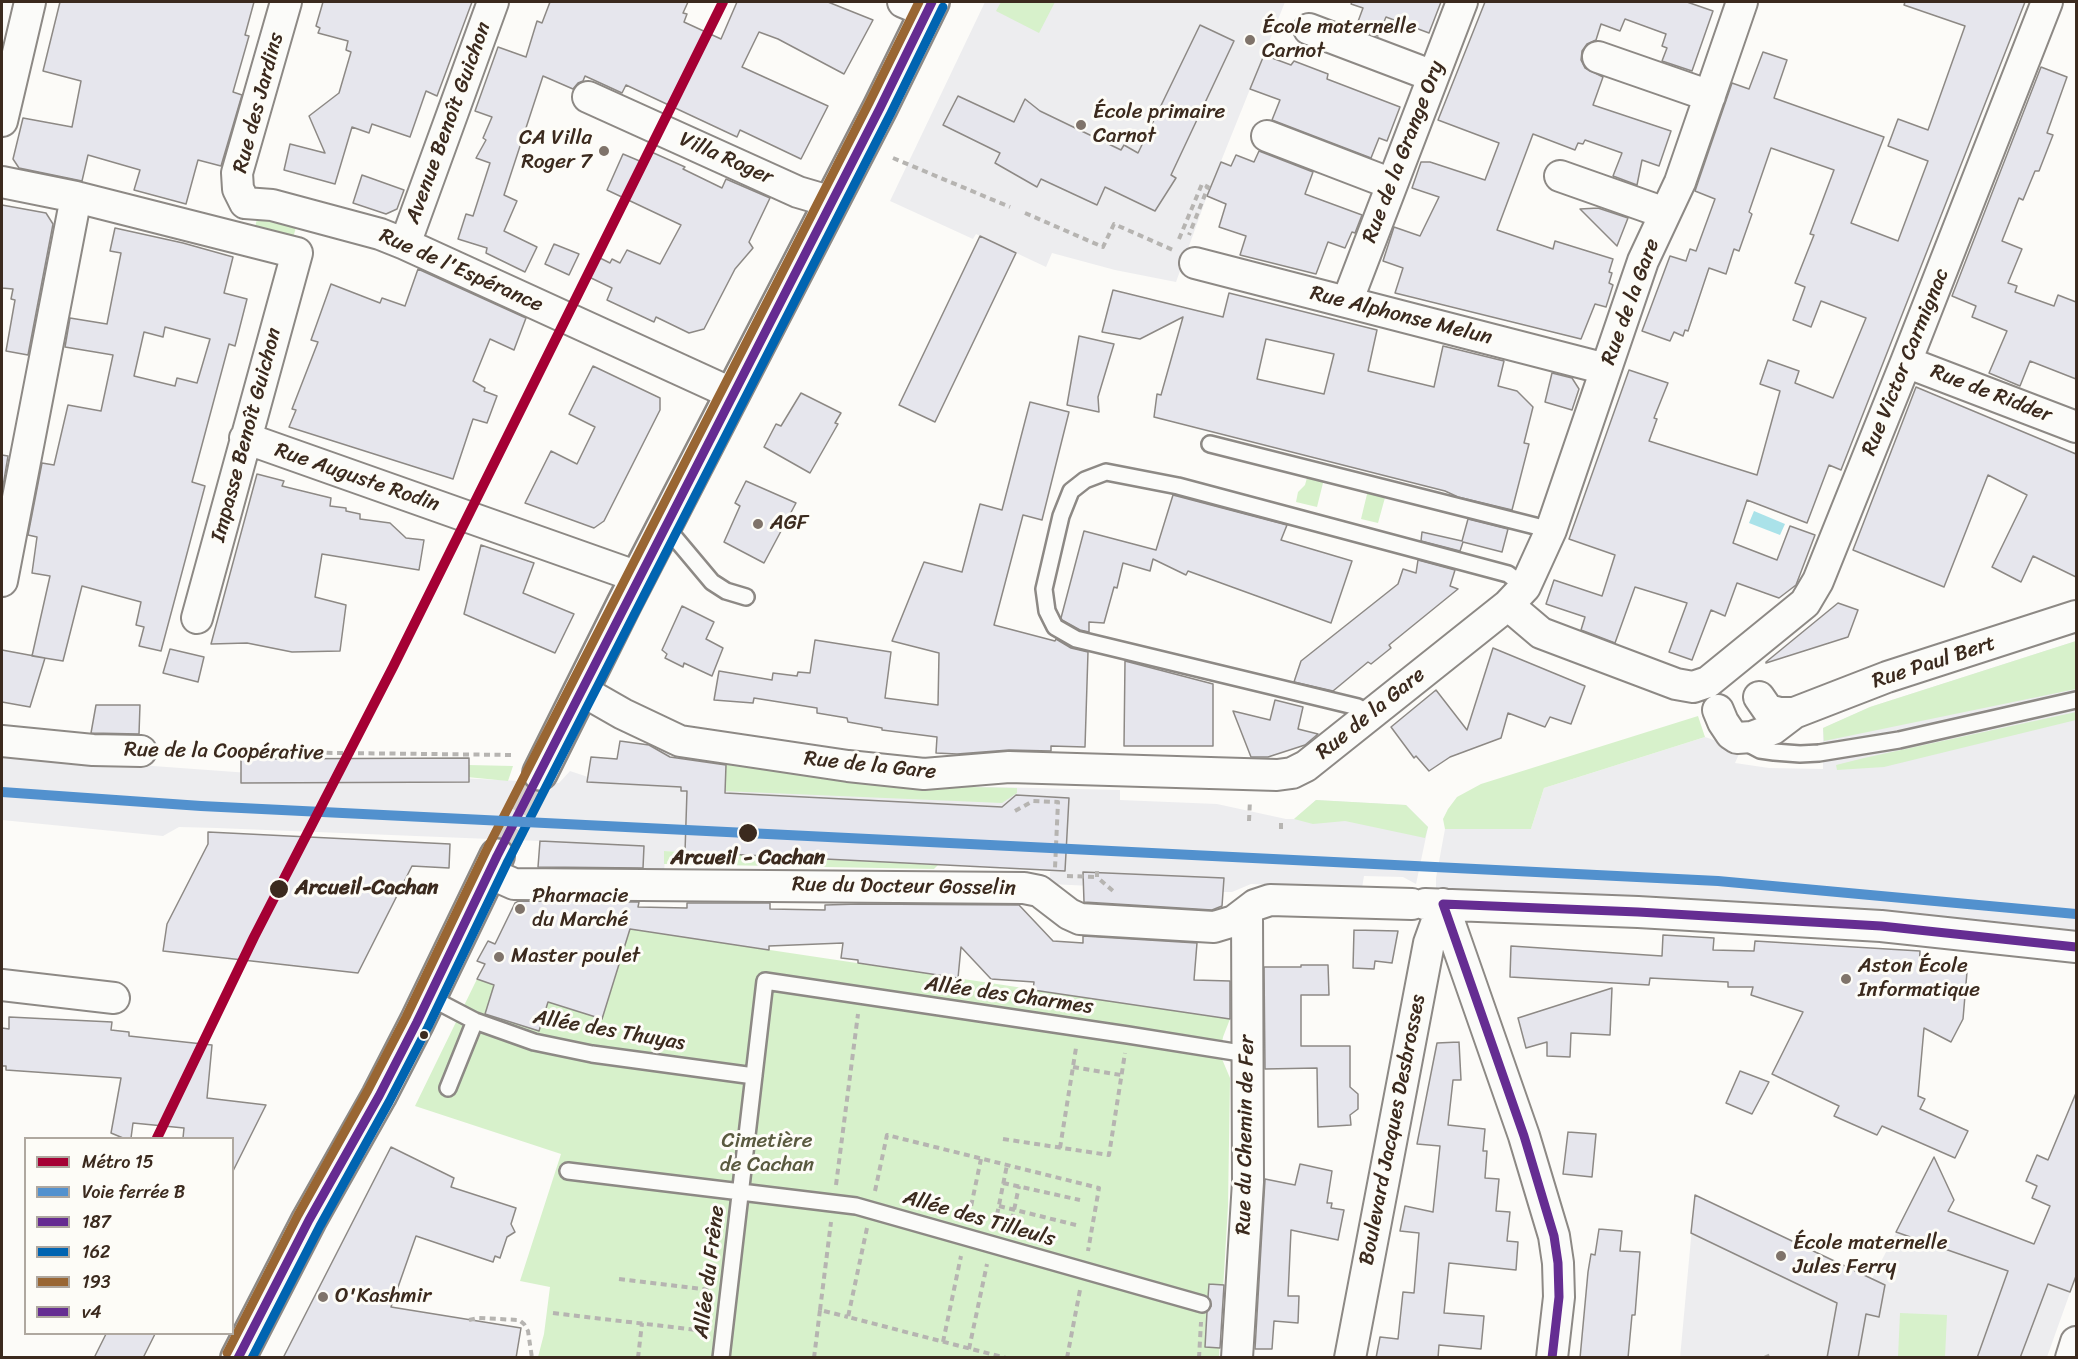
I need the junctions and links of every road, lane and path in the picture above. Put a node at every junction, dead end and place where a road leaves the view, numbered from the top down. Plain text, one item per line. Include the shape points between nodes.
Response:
1 (30, 2) edge
2 (286, 2) edge
3 (493, 2) edge
4 (1462, 2) edge
5 (1742, 2) edge
6 (2047, 2) edge
7 (921, 5) edge
8 (1309, 29) dead end
9 (1598, 57) dead end
10 (1433, 76) junction
11 (1710, 96) junction
12 (588, 97) dead end
13 (2, 121) edge
14 (1267, 136) dead end
15 (893, 158) dead end
16 (1560, 176) dead end
17 (2, 182) edge
18 (1392, 184) junction
19 (76, 197) junction
20 (832, 202) junction
21 (245, 203) junction
22 (1010, 207) dead end
23 (1025, 213) dead end
24 (1665, 213) junction
25 (318, 217) junction
26 (236, 237) junction
27 (1179, 239) dead end
28 (405, 244) junction
29 (297, 253) junction
30 (1185, 253) junction
31 (1347, 302) junction
32 (1906, 362) junction
33 (1606, 369) junction
34 (733, 394) junction
35 (2075, 423) edge
36 (245, 438) junction
37 (1210, 444) dead end
38 (665, 526) junction
39 (1551, 530) junction
40 (638, 577) junction
41 (2, 581) edge
42 (1517, 596) junction
43 (746, 597) dead end
44 (2076, 616) edge
45 (197, 618) dead end
46 (1744, 653) junction
47 (581, 690) junction
48 (1713, 697) junction
49 (2076, 700) edge
50 (1358, 707) dead end
51 (1794, 713) junction
52 (1737, 738) junction
53 (2, 741) edge
54 (141, 751) joint
55 (529, 764) joint
56 (1250, 790) dead end
57 (1015, 812) dead end
58 (1281, 820) dead end
59 (1249, 821) dead end
60 (1281, 829) dead end
61 (493, 865) joint
62 (1097, 871) dead end
63 (1055, 875) dead end
64 (1065, 876) dead end
65 (1097, 877) junction
66 (1112, 900) dead end
67 (1427, 904) junction
68 (1247, 912) junction
69 (2076, 947) edge
70 (765, 981) joint
71 (2, 985) edge
72 (860, 996) junction
73 (429, 997) junction
74 (114, 998) dead end
75 (475, 1021) junction
76 (1128, 1035) junction
77 (1077, 1041) dead end
78 (1247, 1054) junction
79 (1073, 1067) junction
80 (1121, 1075) junction
81 (754, 1076) junction
82 (448, 1088) dead end
83 (1003, 1139) dead end
84 (1060, 1148) junction
85 (568, 1171) dead end
86 (1003, 1183) dead end
87 (1019, 1186) junction
88 (740, 1192) junction
89 (1080, 1200) dead end
90 (833, 1203) junction
91 (999, 1206) dead end
92 (1014, 1210) junction
93 (1076, 1225) dead end
94 (1010, 1230) dead end
95 (619, 1279) dead end
96 (729, 1292) junction
97 (1202, 1304) joint
98 (820, 1310) junction
99 (553, 1313) dead end
100 (848, 1317) dead end
101 (469, 1320) dead end
102 (642, 1323) junction
103 (724, 1333) junction
104 (2076, 1342) edge
105 (1773, 1354) dead end
106 (238, 1358) edge
107 (532, 1358) edge
108 (638, 1358) edge
109 (721, 1358) edge
110 (814, 1358) edge
111 (1199, 1358) edge
112 (1237, 1358) edge
113 (1350, 1358) edge
114 (1552, 1358) edge
115 (1764, 1358) edge
116 (2071, 1358) edge

1 - 13 street
2 - 21 street, Rue des Jardins via 237,173 238,189
3 - 28 street, Avenue Benoît Guichon
4 - 10 street, Rue de la Grange Ory
5 - 11 street, Rue de la Gare
6 - 32 street, Rue Victor Carmignac
7 - 20 street
8 - 10 street
9 - 11 street
10 - 18 street, Rue de la Grange Ory
11 - 24 street, Rue de la Gare
12 - 20 street, Villa Roger via 798,192
14 - 18 street
15 - 22 path
16 - 24 street
17 - 19 street
18 - 31 street, Rue de la Grange Ory
19 - 26 street
19 - 41 street
20 - 34 street
21 - 25 street, Rue de l'Espérance via 272,205
21 - 26 street
23 - 30 path via 1103,247 1114,224
24 - 33 street, Rue de la Gare via 1643,261
25 - 28 street, Rue de l'Espérance
25 - 29 street via 312,238
26 - 29 street
27 - 30 path via 1202,184 1208,187
28 - 34 street, Rue de l'Espérance
29 - 36 street, Impasse Benoît Guichon
30 - 31 street, Rue Alphonse Melun
31 - 33 street, Rue Alphonse Melun
32 - 35 street, Rue de Ridder
32 - 46 street, Rue Victor Carmignac via 1812,593 1798,610
33 - 39 street, Rue de la Gare
34 - 38 street
36 - 40 street, Rue Auguste Rodin
36 - 45 street, Impasse Benoît Guichon
37 - 39 lane
38 - 40 street
38 - 43 lane via 712,582
39 - 42 street, Rue de la Gare
40 - 47 street
42 - 47 street, Rue de la Gare via 1306,766 1292,773 1009,767 924,774 848,766 680,741
42 - 48 street via 1542,633
42 - 50 lane via 1508,574 1178,486 1106,472 1071,491 1061,516 1044,589 1047,611 1055,627 1076,639
44 - 51 street, Rue Paul Bert via 1887,677
46 - 48 street, Rue Victor Carmignac
46 - 51 street via 1768,710
47 - 55 street
48 - 52 street via 1727,729
49 - 52 lane via 1899,740 1819,753 1760,750
51 - 52 street, Rue Paul Bert via 1765,733
53 - 54 street, Rue de la Coopérative
54 - 55 path, Rue de la Coopérative
56 - 59 path
57 - 63 path via 1033,801 1058,802
58 - 60 path
61 - 68 street, Rue du Docteur Gosselin via 514,884 1024,888 1039,891 1080,919 1214,927
61 - 73 street
62 - 65 path
64 - 65 path
65 - 66 path via 1113,891
67 - 68 street, Rue du Docteur Gosselin via 1270,900
67 - 69 street, Rue du Docteur Gosselin via 1881,926
67 - 113 street, Boulevard Jacques Desbrosses via 1429,943
67 - 114 street via 1524,1136 1554,1236 1559,1297
68 - 78 street, Rue du Chemin de Fer
70 - 72 lane, Allée des Charmes
70 - 81 lane, Allée du Frêne
71 - 74 street
72 - 76 lane, Allée des Charmes
72 - 90 path
73 - 75 lane, Allée des Thuyas
73 - 106 street
75 - 81 lane, Allée des Thuyas via 534,1042 592,1054
75 - 82 lane
76 - 78 lane, Allée des Charmes
76 - 80 path
77 - 79 path
78 - 112 street, Rue du Chemin de Fer via 1248,1182
79 - 80 path
79 - 84 path
80 - 84 path via 1109,1155
81 - 88 lane, Allée du Frêne
83 - 84 path
85 - 88 lane, Allée des Tilleuls
86 - 87 path
87 - 89 path
87 - 92 path
88 - 90 lane, Allée des Tilleuls
88 - 96 lane, Allée du Frêne
90 - 97 lane, Allée des Tilleuls via 856,1206
90 - 98 path
91 - 92 path
92 - 93 path
92 - 94 path
95 - 96 path
96 - 103 lane, Allée du Frêne
97 - 111 path
98 - 100 path
98 - 110 path
99 - 102 path
101 - 107 path via 519,1320 528,1331
102 - 103 path
102 - 108 path
103 - 109 lane, Allée du Frêne
104 - 116 street
105 - 115 path

